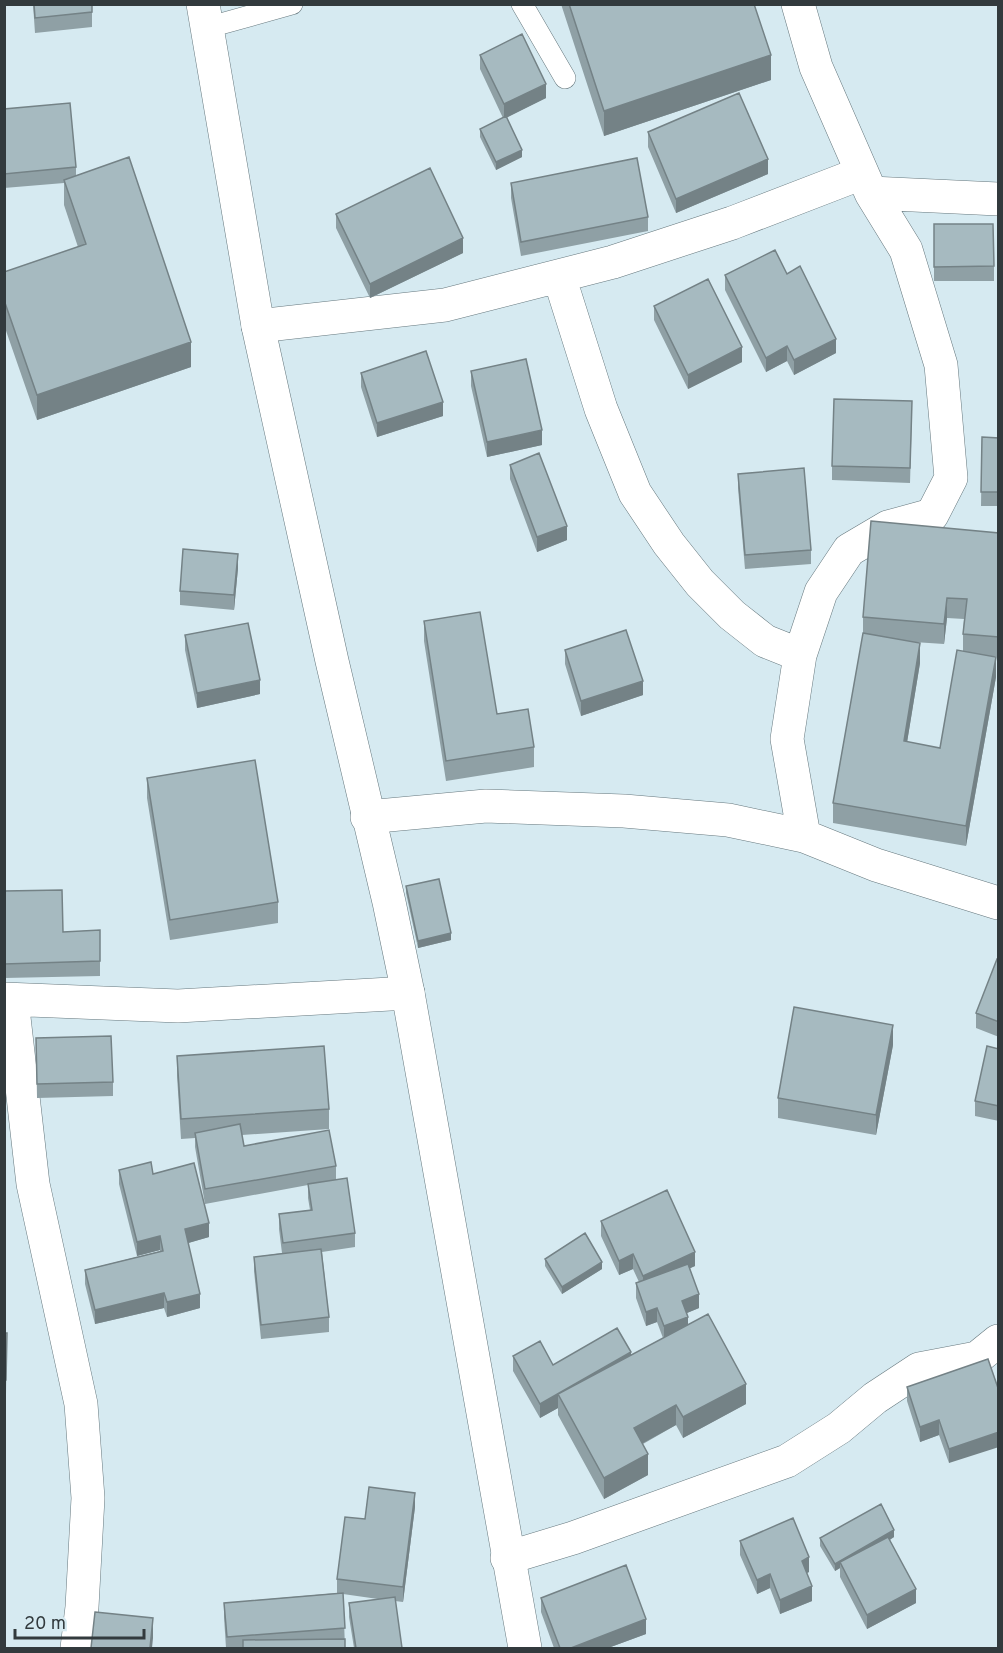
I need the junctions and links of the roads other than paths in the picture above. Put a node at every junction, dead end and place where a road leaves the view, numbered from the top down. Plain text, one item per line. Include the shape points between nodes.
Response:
1 (292, 4) edge
2 (522, 4) edge
3 (798, 4) edge
4 (205, 16) edge
5 (565, 78) dead end
6 (867, 183) junction
7 (999, 200) edge
8 (559, 276) junction
9 (258, 326) junction
10 (800, 656) junction
11 (367, 817) junction
12 (804, 836) junction
13 (999, 903) edge
14 (408, 993) junction
15 (8, 999) edge
16 (999, 1341) edge
17 (507, 1558) junction
18 (77, 1648) edge
19 (525, 1648) edge

1 - 4 lane
2 - 5 lane
3 - 6 street via 816,67
4 - 9 street
6 - 7 street
6 - 8 street
6 - 10 street via 906,250 942,365 951,478 932,515 888,527 849,550 821,592
8 - 9 street via 445,305
8 - 10 street via 601,409 635,493 700,583 732,615 765,641
9 - 11 street
10 - 12 street via 787,739
11 - 12 street via 486,806 624,811 728,820
11 - 14 street
12 - 13 street via 876,865
14 - 15 street via 178,1006
14 - 17 street
15 - 18 street via 33,1184 81,1404 88,1497
16 - 17 street via 977,1358 919,1369 787,1461
17 - 19 street

